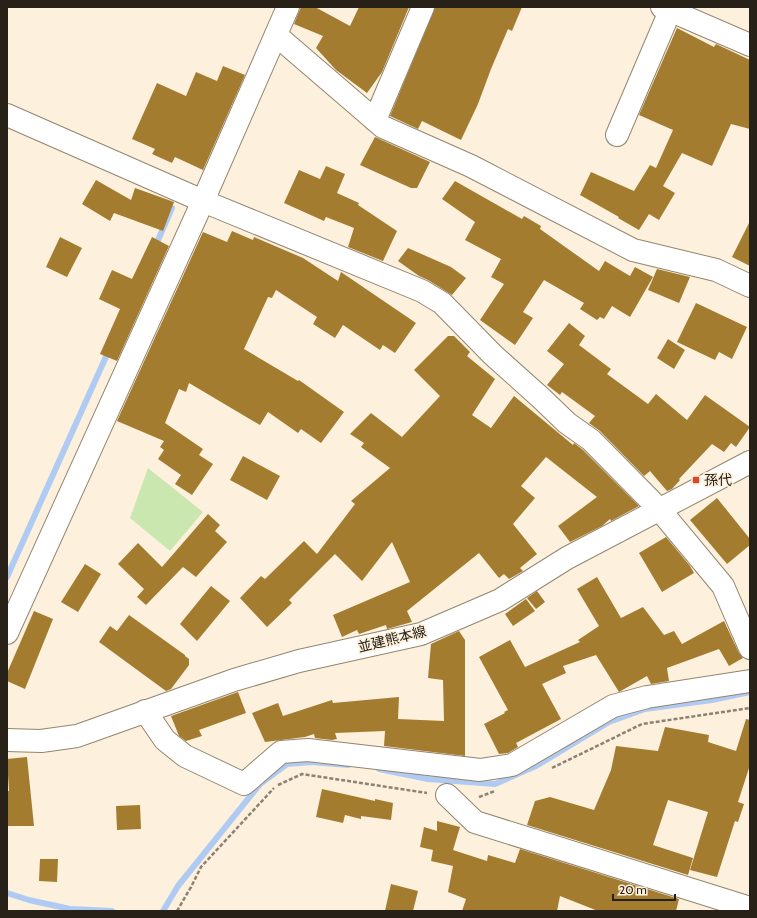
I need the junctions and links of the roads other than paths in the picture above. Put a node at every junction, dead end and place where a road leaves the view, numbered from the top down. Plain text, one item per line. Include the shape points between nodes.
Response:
1 (288, 7) edge
2 (423, 7) edge
3 (666, 9) edge
4 (276, 35) junction
5 (750, 45) edge
6 (7, 115) edge
7 (375, 120) junction
8 (617, 135) dead end
9 (203, 201) junction
10 (750, 286) edge
11 (750, 462) edge
12 (659, 509) junction
13 (7, 633) edge
14 (750, 648) edge
15 (750, 681) edge
16 (145, 712) junction
17 (7, 740) edge
18 (447, 795) dead end
19 (750, 908) edge

1 - 4 street
2 - 7 street
3 - 5 street
3 - 8 street
4 - 7 street
4 - 9 street
6 - 9 street
7 - 10 street via 471,166 633,250 716,270
9 - 12 street via 422,291 442,303 493,355 567,423 591,440
9 - 13 street
11 - 12 street, 並建熊本線
12 - 14 street via 723,586
12 - 16 street, 並建熊本線 via 567,558 500,600 421,634 299,661 234,680
15 - 16 street via 647,697 613,706 512,765 480,770 308,750 281,752 244,784 184,756 165,740
16 - 17 street, 並建熊本線 via 77,736 41,741
18 - 19 street via 476,822

